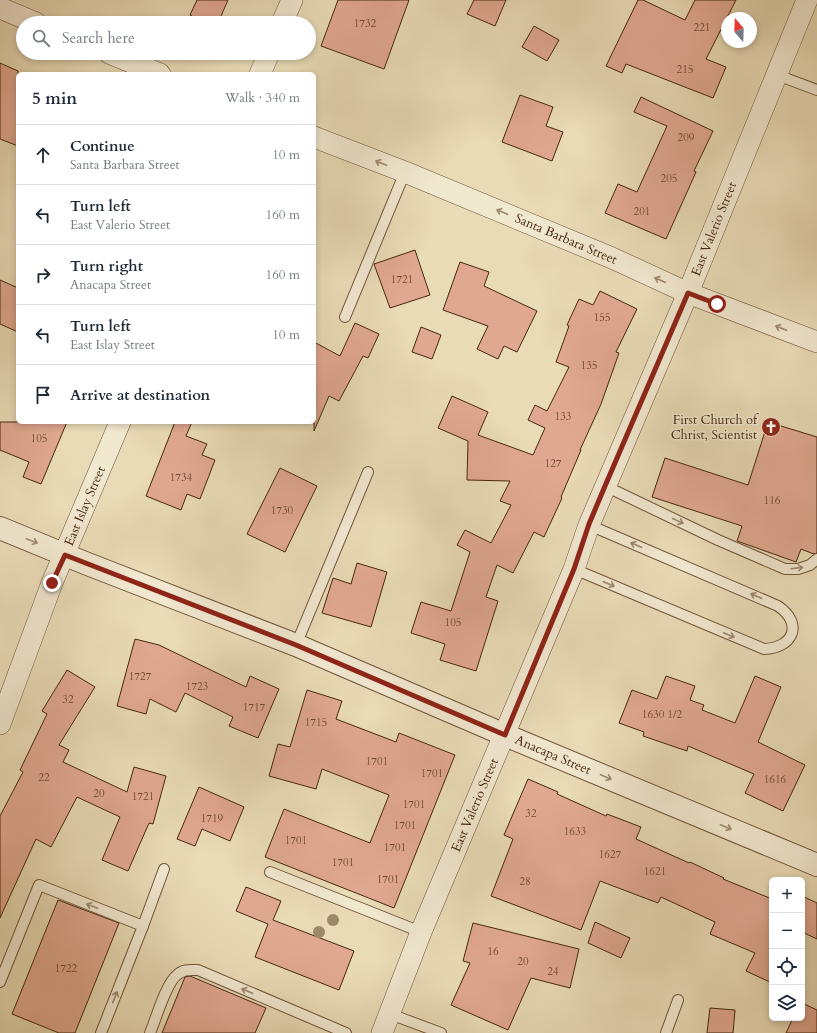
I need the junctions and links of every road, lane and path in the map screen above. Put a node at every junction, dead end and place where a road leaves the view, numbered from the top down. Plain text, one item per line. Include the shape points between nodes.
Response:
1 (292, 0) edge
2 (807, 0) edge
3 (0, 8) edge
4 (19, 16) edge
5 (285, 16) edge
6 (126, 60) edge
7 (266, 60) edge
8 (155, 72) edge
9 (261, 72) edge
10 (777, 75) junction
11 (817, 90) edge
12 (316, 138) edge
13 (405, 172) junction
14 (688, 293) junction
15 (345, 318) dead end
16 (817, 342) edge
17 (119, 424) edge
18 (368, 472) dead end
19 (605, 486) junction
20 (589, 524) junction
21 (0, 528) edge
22 (65, 555) junction
23 (817, 559) edge
24 (574, 569) junction
25 (296, 645) junction
26 (2, 714) edge
27 (505, 735) junction
28 (817, 865) edge
29 (164, 869) dead end
30 (270, 872) dead end
31 (142, 926) junction
32 (421, 932) junction
33 (0, 982) edge
34 (678, 1000) dead end
35 (390, 1014) junction
36 (101, 1033) edge
37 (150, 1033) edge
38 (346, 1033) edge
39 (382, 1033) edge
40 (441, 1033) edge
41 (666, 1033) edge

1 - 5 street
2 - 10 street, East Valerio Street
3 - 4 street
6 - 8 street
7 - 9 street
10 - 11 lane
10 - 14 street, East Valerio Street
13 -> 12 street, Santa Barbara Street
14 -> 13 street, Santa Barbara Street via 612,258
13 - 15 lane
16 -> 14 street, Santa Barbara Street
14 - 19 street, East Valerio Street
17 - 22 street, East Islay Street
18 - 25 lane
19 - 20 street, East Valerio Street
19 -> 23 lane via 718,540 785,568 798,569 810,565
20 - 24 street, East Valerio Street
24 -> 20 lane via 764,649 774,649 786,642 793,632 787,612 778,606
21 -> 22 street, Anacapa Street
22 - 25 street, Anacapa Street
22 - 26 street, East Islay Street
24 - 27 street, East Valerio Street
25 - 27 street, Anacapa Street
27 -> 28 street, Anacapa Street
27 - 32 street, East Valerio Street
29 - 31 lane
30 - 32 lane
31 -> 33 lane via 39,885
36 -> 31 lane
32 - 35 street, East Valerio Street
34 - 41 lane
35 - 39 street, East Valerio Street
35 - 40 lane
38 -> 37 lane via 198,970 186,970 176,975 169,985

